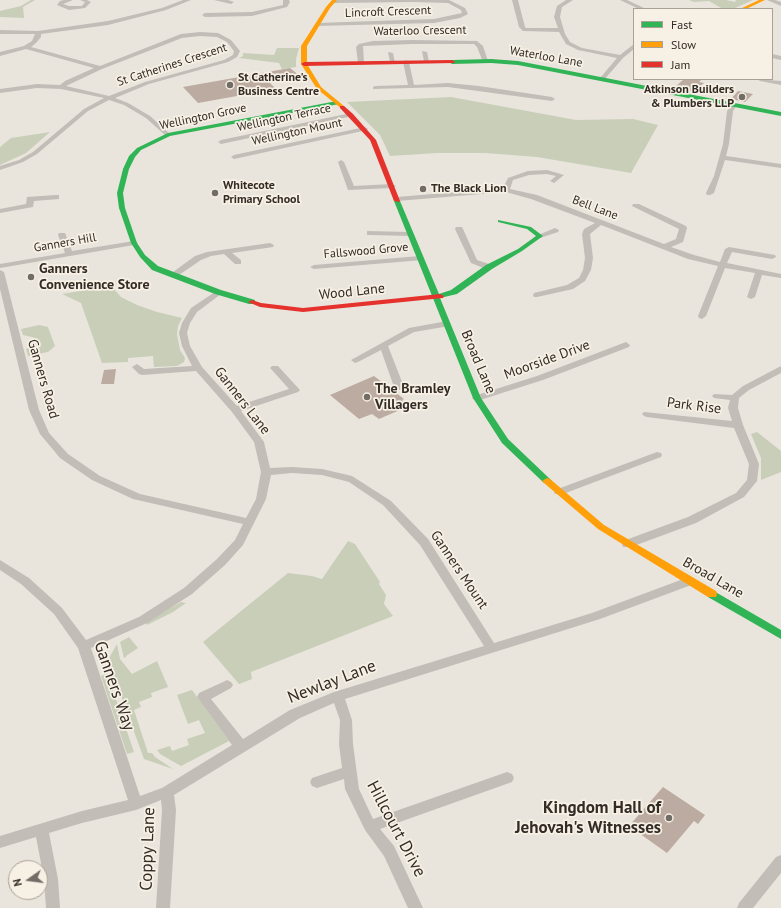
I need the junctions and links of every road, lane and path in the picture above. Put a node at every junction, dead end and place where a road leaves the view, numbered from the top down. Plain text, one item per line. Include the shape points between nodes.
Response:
1 (70, 0) edge
2 (84, 0) edge
3 (188, 0) edge
4 (217, 0) edge
5 (286, 0) edge
6 (515, 0) edge
7 (570, 0) edge
8 (623, 0) edge
9 (763, 0) edge
10 (770, 0) edge
11 (334, 1) edge
12 (231, 2) dead end
13 (781, 4) edge
14 (641, 8) edge
15 (744, 8) edge
16 (205, 15) dead end
17 (318, 25) junction
18 (561, 30) junction
19 (0, 32) edge
20 (38, 33) junction
21 (26, 47) junction
22 (633, 47) edge
23 (424, 52) dead end
24 (0, 54) edge
25 (621, 57) junction
26 (427, 61) junction
27 (485, 61) junction
28 (406, 62) junction
29 (361, 63) junction
30 (304, 64) junction
31 (100, 68) junction
32 (602, 79) junction
33 (765, 80) edge
34 (781, 83) edge
35 (411, 86) junction
36 (61, 87) junction
37 (375, 88) dead end
38 (0, 91) edge
39 (109, 98) junction
40 (552, 99) dead end
41 (337, 103) junction
42 (734, 105) junction
43 (781, 114) edge
44 (351, 115) junction
45 (365, 129) junction
46 (168, 135) junction
47 (222, 142) dead end
48 (234, 156) dead end
49 (722, 158) junction
50 (341, 162) dead end
51 (781, 166) edge
52 (0, 168) edge
53 (554, 181) dead end
54 (392, 186) junction
55 (351, 188) junction
56 (506, 190) junction
57 (710, 193) dead end
58 (346, 195) dead end
59 (56, 196) dead end
60 (397, 199) junction
61 (636, 206) dead end
62 (0, 211) edge
63 (500, 222) dead end
64 (600, 223) junction
65 (459, 228) dead end
66 (555, 230) dead end
67 (370, 233) dead end
68 (410, 234) junction
69 (62, 235) dead end
70 (540, 236) junction
71 (134, 243) junction
72 (270, 245) dead end
73 (664, 247) junction
74 (226, 252) junction
75 (69, 254) junction
76 (772, 257) dead end
77 (420, 258) junction
78 (238, 262) dead end
79 (723, 265) junction
80 (0, 266) edge
81 (314, 267) dead end
82 (489, 267) junction
83 (0, 272) edge
84 (759, 272) junction
85 (173, 275) junction
86 (781, 276) edge
87 (218, 292) junction
88 (537, 295) dead end
89 (436, 297) junction
90 (751, 297) dead end
91 (271, 307) joint
92 (702, 316) dead end
93 (447, 324) junction
94 (383, 345) junction
95 (626, 345) dead end
96 (355, 360) dead end
97 (137, 367) dead end
98 (198, 368) junction
99 (275, 368) dead end
100 (780, 370) edge
101 (399, 387) dead end
102 (717, 396) dead end
103 (477, 398) junction
104 (735, 398) junction
105 (235, 410) junction
106 (647, 414) dead end
107 (738, 425) junction
108 (657, 455) dead end
109 (266, 472) junction
110 (559, 492) junction
111 (250, 522) junction
112 (627, 544) junction
113 (0, 564) edge
114 (690, 581) junction
115 (781, 635) edge
116 (84, 646) junction
117 (491, 648) junction
118 (227, 685) dead end
119 (338, 696) junction
120 (242, 747) junction
121 (350, 772) junction
122 (507, 778) dead end
123 (317, 782) dead end
124 (167, 792) junction
125 (136, 804) junction
126 (370, 826) junction
127 (41, 829) junction
128 (0, 842) edge
129 (781, 862) edge
130 (53, 908) edge
131 (164, 908) edge
132 (416, 908) edge
133 (744, 908) edge

1 - 2 street via 60,5 78,8 88,4
3 - 20 street via 138,17
4 - 12 street
5 - 16 street via 284,6 252,14
6 - 18 street via 525,30
7 - 18 street via 560,6 557,12
8 - 14 street
9 - 15 street
10 - 13 street
11 - 17 street
11 - 17 street, Lincroft Crescent via 449,2 463,9 465,14 434,21
17 - 30 street via 304,46
18 - 25 street via 568,43 574,46
19 - 20 street
20 - 21 street via 38,38
21 - 24 street
21 - 31 street
22 - 25 street
23 - 26 street
25 - 32 street
26 - 27 street, Waterloo Lane
26 - 28 street, Waterloo Lane
27 - 29 street, Waterloo Crescent via 480,46 475,42 412,42 361,45
27 - 32 street, Waterloo Lane via 518,63
28 - 29 street, Waterloo Lane via 392,57
28 - 35 street
29 - 30 street, Waterloo Lane
30 - 41 street, Broad Lane via 319,88
31 - 36 street, St Catherines Crescent
31 - 39 street, St Catherines Crescent via 172,39 192,35 224,37 237,51 235,56 226,61 147,83
32 - 42 street, Waterloo Lane via 660,87
33 - 34 street
35 - 37 street
35 - 40 street via 448,85
36 - 38 street via 37,86
36 - 39 street
39 - 46 street via 126,104 148,117
39 - 52 street via 86,110 34,153 21,161
41 - 44 street, Broad Lane
41 - 46 street, Wellington Grove
42 - 43 street, Waterloo Lane
42 - 49 street via 730,111
44 - 45 street, Broad Lane
44 - 47 street, Wellington Terrace
45 - 48 street, Wellington Mount
45 - 54 street, Broad Lane via 373,140
46 - 71 street, Wellington Grove via 139,148 132,156 122,179 122,208
49 - 51 street
49 - 57 street
50 - 55 street
53 - 56 street via 561,175 547,172 528,173 510,179
54 - 55 street
54 - 60 street, Broad Lane
55 - 58 street
56 - 60 street, Bell Lane
56 - 64 street, Bell Lane via 534,197
59 - 62 street via 30,198 30,205
60 - 68 street, Broad Lane
61 - 73 street via 683,228 680,240
63 - 70 street via 529,228
64 - 73 street, Bell Lane
64 - 88 street via 586,234 589,258 582,279 570,287
65 - 82 street via 474,261
66 - 70 street
67 - 68 street
68 - 77 street, Broad Lane
69 - 75 street
70 - 82 street, Wood Lane
71 - 75 street, Ganners Hill
71 - 85 street, Wellington Grove via 154,268
72 - 74 street
73 - 79 street, Bell Lane
74 - 78 street
74 - 85 street via 198,258
75 - 80 street, Ganners Hill
76 - 79 street via 729,249
77 - 81 street, Fallswood Grove
77 - 89 street, Broad Lane
79 - 84 street, Bell Lane
79 - 92 street
82 - 89 street, Wood Lane via 454,292
83 - 111 street, Ganners Road via 34,410 45,434 64,456 96,478 137,497
84 - 86 street, Bell Lane
84 - 90 street
85 - 87 street, Wellington Grove
87 - 91 street, Wellington Grove
87 - 98 street, Ganners Lane via 194,310 183,333 186,346
89 - 91 street, Wood Lane via 314,310
89 - 93 street, Broad Lane
93 - 94 street via 412,330
93 - 103 street, Broad Lane
94 - 96 street
94 - 101 street
95 - 103 street, Moorside Drive via 534,380
97 - 98 street via 142,372
98 - 105 street, Ganners Lane
99 - 105 street via 295,390
100 - 104 street via 746,388
102 - 104 street
103 - 110 street, Broad Lane via 505,441
104 - 107 street via 733,408
105 - 109 street, Ganners Lane via 259,442
106 - 107 street, Park Rise
107 - 112 street via 754,464 752,481 740,495 692,520
108 - 110 street
109 - 111 street, Ganners Lane via 261,499
109 - 117 street, Ganners Mount via 322,472 352,479 387,503 424,542
110 - 112 street, Broad Lane
111 - 116 street, Ganners Lane via 239,542 188,591 143,620
112 - 114 street, Broad Lane
113 - 116 street, Ganners Way via 25,581 58,611
114 - 115 street, Broad Lane
114 - 117 street, Newlay Lane via 596,616
116 - 125 street, Ganners Way
117 - 119 street, Newlay Lane
118 - 120 street via 203,697
119 - 120 street, Newlay Lane via 295,714
119 - 121 street, Hillcourt Drive via 346,720
120 - 124 street, Newlay Lane
121 - 123 street
121 - 126 street, Hillcourt Drive via 352,789
122 - 126 street
124 - 125 street, Newlay Lane
124 - 131 street, Coppy Lane via 169,810
125 - 127 street, Newlay Lane
126 - 132 street, Hillcourt Drive via 389,851
127 - 128 street, Newlay Lane
127 - 130 street via 52,880
129 - 133 street

